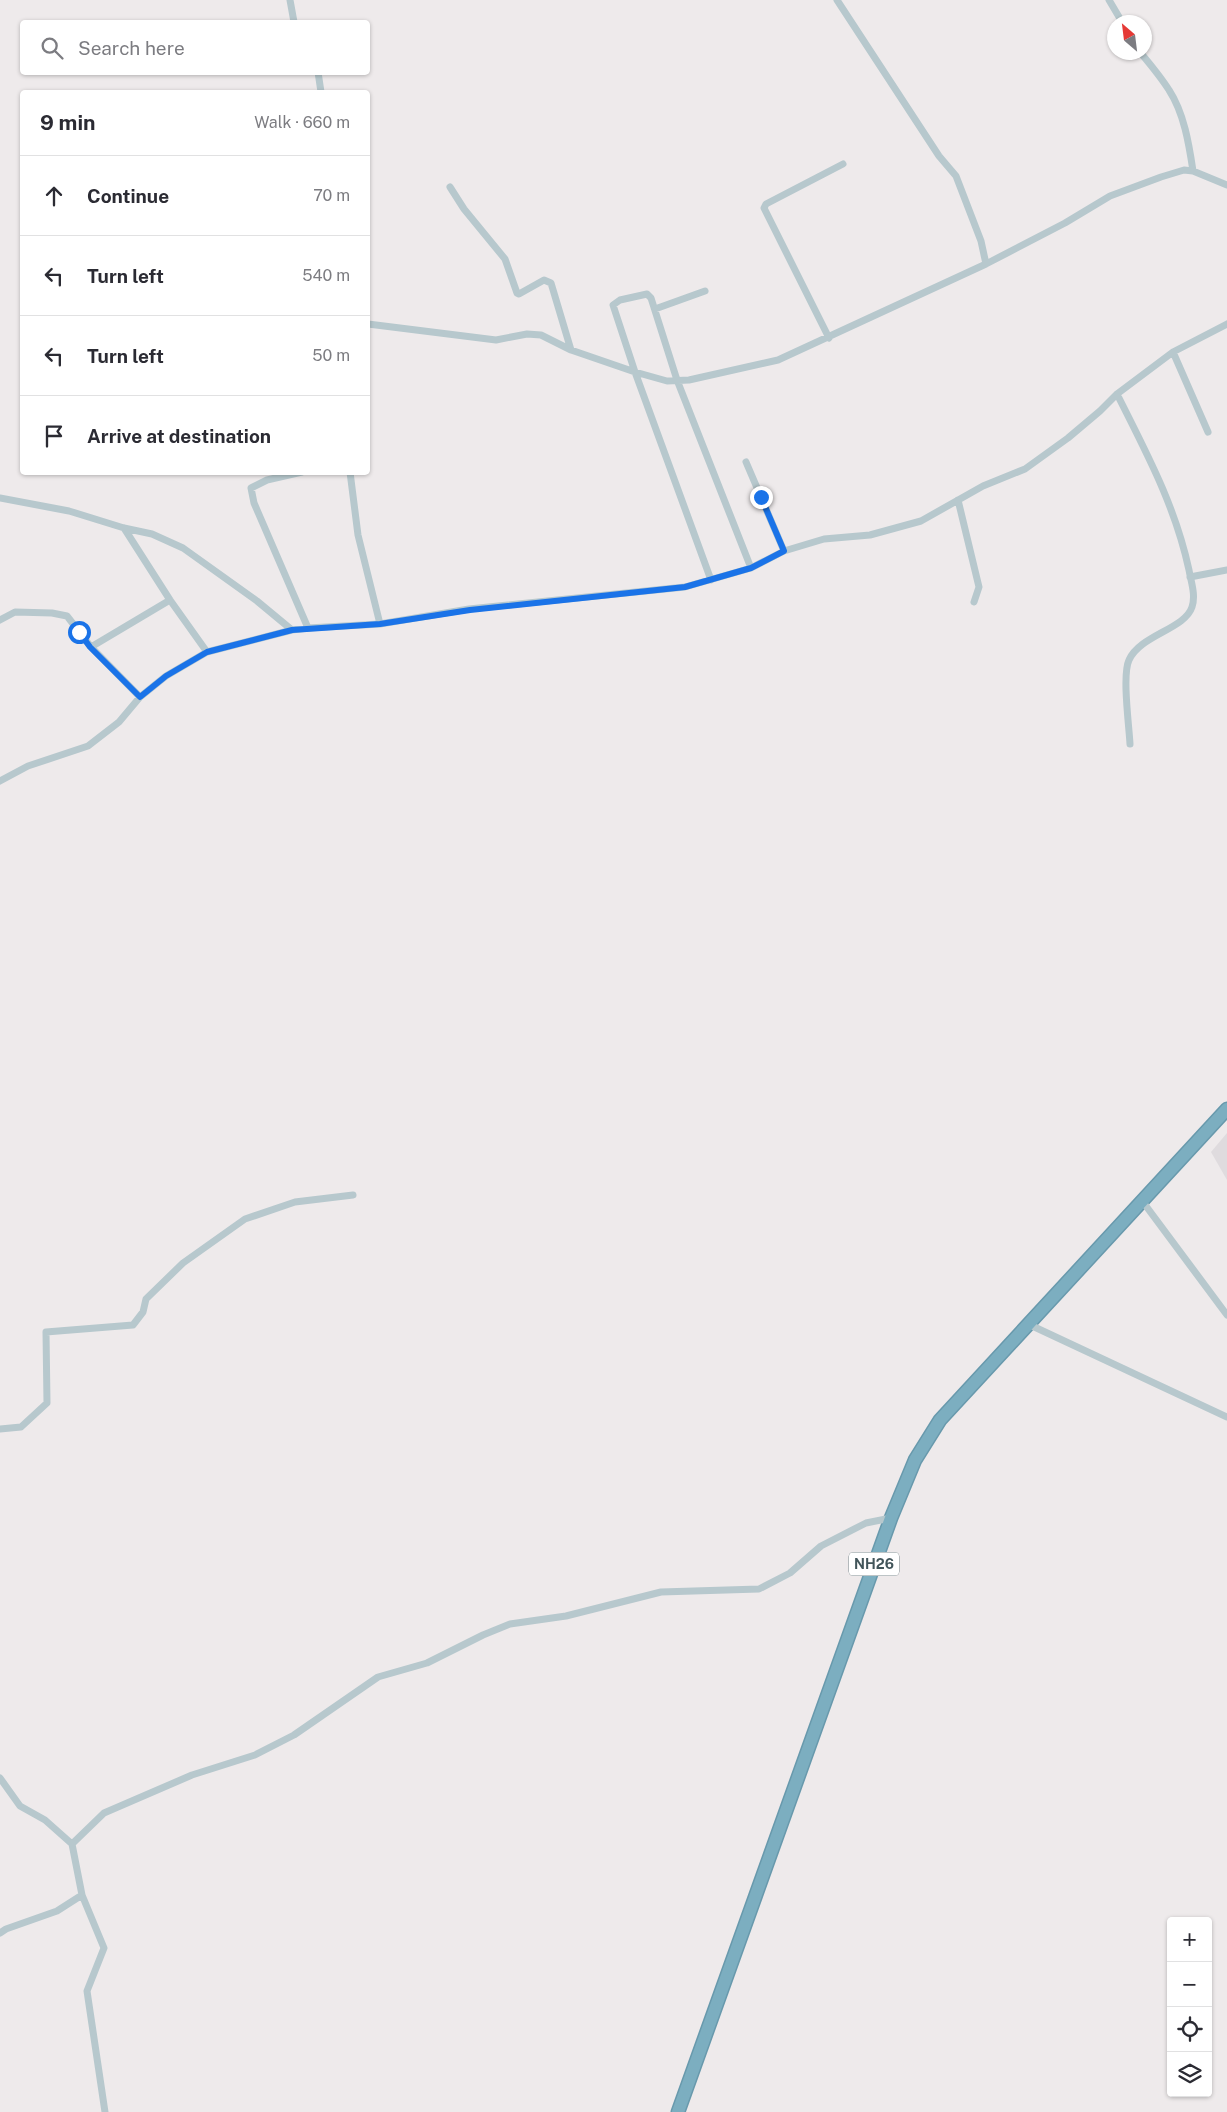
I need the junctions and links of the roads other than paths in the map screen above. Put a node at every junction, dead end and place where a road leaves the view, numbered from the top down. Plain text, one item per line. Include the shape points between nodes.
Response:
1 (290, 0) edge
2 (837, 0) edge
3 (1109, 0) edge
4 (1118, 15) edge
5 (294, 20) edge
6 (1146, 60) edge
7 (318, 75) edge
8 (321, 90) edge
9 (843, 164) dead end
10 (1193, 171) junction
11 (1227, 185) edge
12 (450, 187) dead end
13 (986, 264) junction
14 (705, 292) dead end
15 (655, 310) junction
16 (370, 324) edge
17 (1227, 324) edge
18 (829, 338) junction
19 (571, 350) junction
20 (1173, 352) junction
21 (636, 372) junction
22 (677, 380) junction
23 (1117, 394) junction
24 (1208, 432) dead end
25 (746, 462) dead end
26 (289, 475) edge
27 (350, 475) edge
28 (0, 498) edge
29 (958, 500) junction
30 (124, 528) junction
31 (784, 551) junction
32 (751, 568) junction
33 (1227, 570) edge
34 (1190, 576) junction
35 (711, 580) junction
36 (170, 600) junction
37 (974, 602) dead end
38 (0, 620) edge
39 (380, 624) junction
40 (308, 628) junction
41 (292, 630) junction
42 (90, 647) junction
43 (207, 652) junction
44 (140, 697) junction
45 (1130, 744) dead end
46 (0, 781) edge
47 (1227, 1109) edge
48 (353, 1195) dead end
49 (1142, 1202) junction
50 (1227, 1315) edge
51 (1028, 1324) junction
52 (1227, 1417) edge
53 (0, 1429) edge
54 (891, 1518) junction
55 (0, 1778) edge
56 (72, 1844) junction
57 (82, 1895) junction
58 (0, 1933) edge
59 (105, 2112) edge
60 (678, 2112) edge

1 - 5 street
2 - 13 street via 934,148 956,176 981,240
3 - 4 street
6 - 10 street via 1176,103
7 - 8 street
9 - 18 street via 766,204 764,208
10 - 11 street
10 - 13 street via 1184,170 1110,196
12 - 19 street via 505,259 517,293 544,280 551,283
13 - 18 street
14 - 15 street
15 - 21 street via 647,294 620,300 614,305
15 - 22 street
16 - 19 street via 496,340 527,334 541,335
17 - 20 street
18 - 22 street via 778,360
19 - 21 street
20 - 23 street
20 - 24 street
21 - 22 street via 667,381
21 - 35 street
22 - 32 street
23 - 29 street via 1074,433 1025,469
23 - 34 street via 1163,487 1183,544
25 - 31 street
26 - 40 street via 251,488 254,503
27 - 39 street via 358,535
28 - 30 street via 69,511
29 - 31 street via 920,521 870,535 824,539
29 - 37 street via 979,587
30 - 36 street
30 - 41 street via 152,534 183,548
31 - 32 street
32 - 35 street
33 - 34 street
34 - 45 street via 1194,594 1191,609 1183,620 1155,634 1129,660 1126,677
35 - 39 street via 685,587 470,610
36 - 42 street
36 - 43 street
38 - 42 street via 15,612 67,616
39 - 40 street
40 - 41 street
41 - 43 street
42 - 44 street
43 - 44 street via 166,676
44 - 46 street via 119,722 88,746 28,766
47 - 49 highway, NH26
48 - 53 street via 295,1202 245,1219 183,1263 146,1299 143,1312 133,1325 46,1332 47,1403 21,1427
49 - 50 street
49 - 51 highway, NH26
51 - 52 street
51 - 54 highway, NH26 via 940,1420 915,1460
54 - 56 street via 866,1523 821,1546 790,1573 759,1590 661,1592 566,1616 510,1624 427,1662 378,1677 294,1735 255,1755 192,1775 104,1813
54 - 60 highway, NH26
55 - 56 street via 20,1806 45,1820
56 - 57 street
57 - 58 street via 57,1911
57 - 59 street via 104,1948 87,1991

